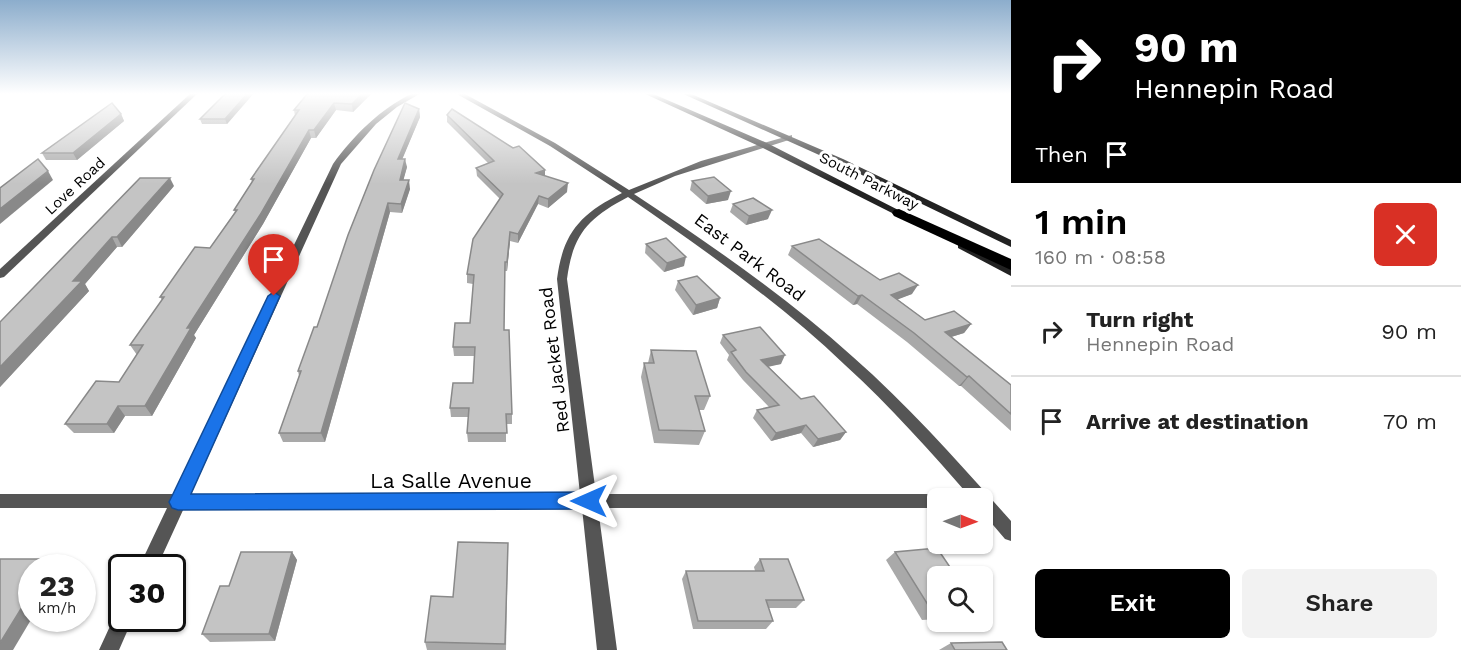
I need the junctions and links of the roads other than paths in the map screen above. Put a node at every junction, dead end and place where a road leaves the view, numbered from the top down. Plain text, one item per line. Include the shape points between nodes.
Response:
1 (162, 123) edge
2 (371, 123) edge
3 (513, 123) edge
4 (715, 123) edge
5 (756, 123) edge
6 (789, 137) junction
7 (764, 145) junction
8 (626, 192) junction
9 (899, 213) junction
10 (1011, 244) edge
11 (1011, 265) edge
12 (1011, 273) edge
13 (0, 274) edge
14 (972, 488) edge
15 (0, 501) edge
16 (589, 501) junction
17 (927, 501) edge
18 (178, 502) junction
19 (993, 513) edge
20 (1011, 534) edge
21 (154, 554) edge
22 (117, 632) edge
23 (109, 650) edge
24 (607, 650) edge

1 - 13 street, Love Road
2 - 18 street via 337,164
3 - 8 street, East Park Road
4 - 7 main road, South Parkway
5 - 6 main road, South Parkway
6 - 7 street, Red Jacket Road
6 - 10 main road, South Parkway
7 - 8 street, Red Jacket Road
7 - 9 main road, South Parkway
8 - 14 street, East Park Road via 746,276 809,326 868,378
8 - 16 street, Red Jacket Road via 594,212 575,233 563,266
9 - 11 highway
9 - 12 main road, South Parkway
15 - 18 street, La Salle Avenue
16 - 17 street, La Salle Avenue
16 - 18 street, La Salle Avenue
16 - 24 street, Red Jacket Road
18 - 21 street
19 - 20 street, East Park Road
22 - 23 street

